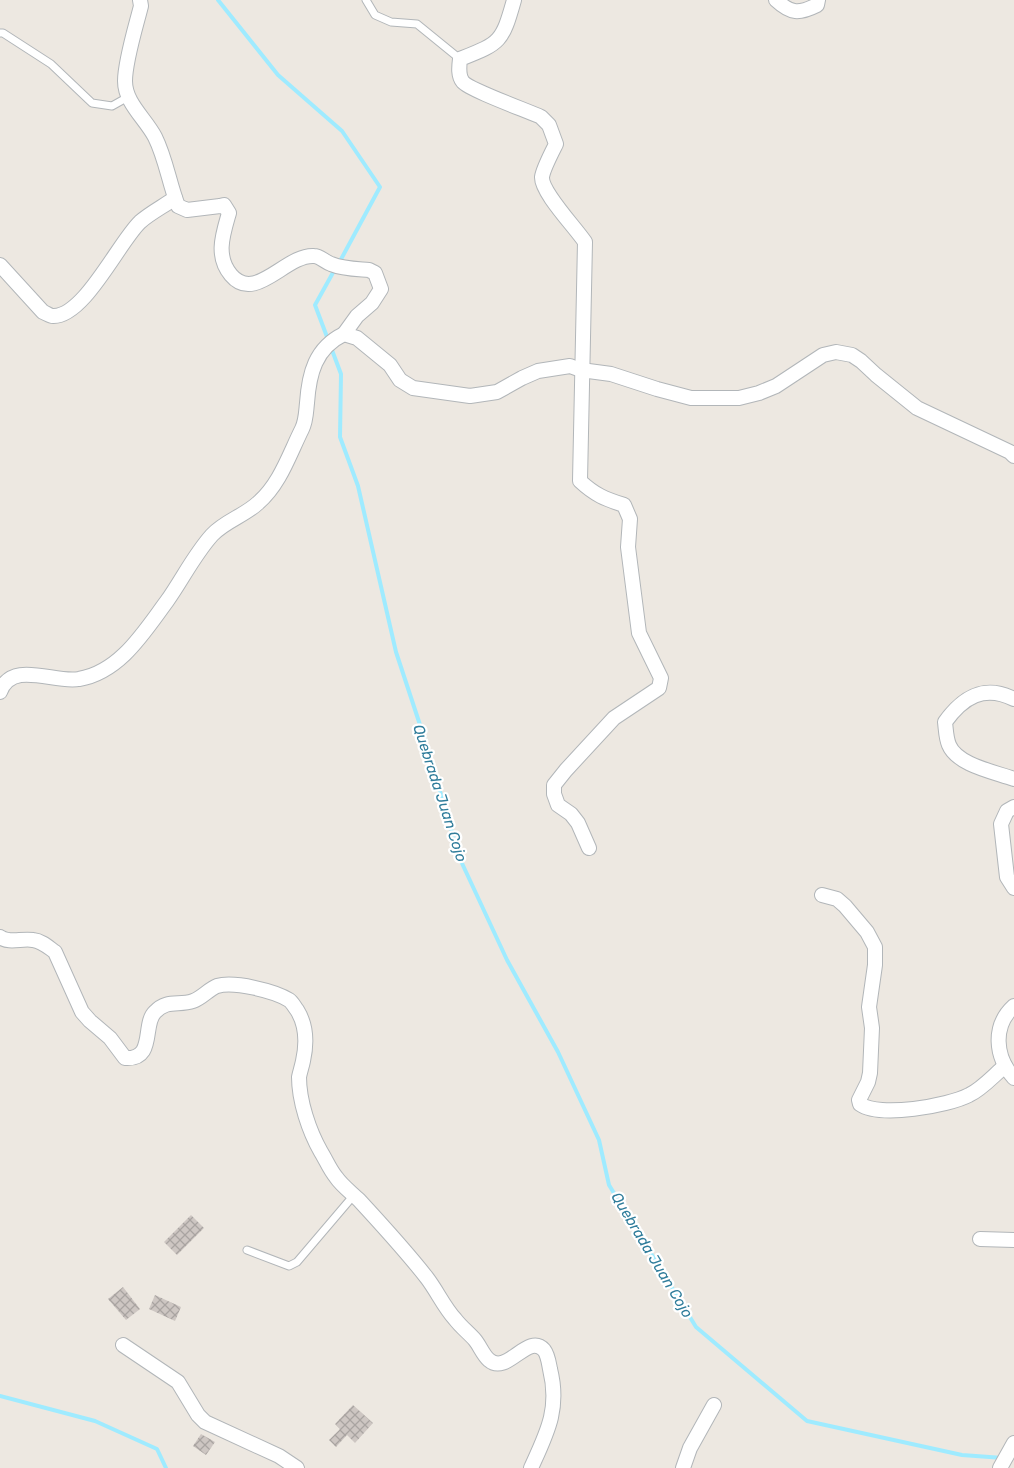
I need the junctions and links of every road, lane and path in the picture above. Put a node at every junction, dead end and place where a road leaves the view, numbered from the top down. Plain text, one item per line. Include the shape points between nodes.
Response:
1 (140, 0) edge
2 (366, 0) edge
3 (514, 0) edge
4 (776, 0) edge
5 (818, 0) edge
6 (0, 33) edge
7 (460, 60) junction
8 (128, 98) junction
9 (175, 198) junction
10 (0, 265) edge
11 (344, 334) junction
12 (581, 370) junction
13 (1014, 456) edge
14 (0, 692) edge
15 (1014, 699) edge
16 (1014, 779) edge
17 (1014, 807) edge
18 (589, 848) dead end
19 (1014, 888) edge
20 (822, 895) dead end
21 (0, 937) edge
22 (1014, 1006) edge
23 (1005, 1066) junction
24 (1014, 1078) edge
25 (354, 1195) junction
26 (980, 1239) dead end
27 (1014, 1240) edge
28 (247, 1250) dead end
29 (123, 1345) dead end
30 (714, 1405) dead end
31 (1014, 1443) edge
32 (297, 1468) edge
33 (531, 1468) edge
34 (683, 1468) edge
35 (1000, 1468) edge

1 - 8 street via 125,80
2 - 7 lane via 375,15 391,22 417,24
3 - 7 street via 506,28 498,41
4 - 5 street via 786,10 803,12 817,5
6 - 8 lane via 51,64 92,103 112,106
7 - 12 street via 463,82 541,117 549,125 556,144 542,176 545,190 585,242
8 - 9 street via 163,156
9 - 10 street via 140,222 88,294 64,314 52,317 43,312
9 - 11 street via 178,206 187,210 220,206 228,209 221,244 222,259 236,281 247,285 260,282 287,265 315,256 330,264 375,273 381,289
11 - 12 street via 357,338 390,365 400,380 412,388 423,390 470,396 487,394 538,371 570,366
11 - 14 street via 332,340 314,366 309,381 305,422 273,488 257,504 212,535 161,609 117,662 78,680 24,674 12,677
12 - 13 street via 611,374 691,398 739,398 776,386 823,355 836,352 852,355 917,408
12 - 18 street via 580,481 592,492 624,505 630,519 628,547 639,633 661,678 659,688 614,718 554,785 558,805 578,823
15 - 16 street via 991,693 976,694 962,702 945,722 949,747 960,760
17 - 19 street via 1007,811 1001,824 1007,877
20 - 23 street via 837,899 845,906 867,932 874,947 869,1007 872,1028 870,1073 860,1104 886,1111 935,1106 969,1095
21 - 25 street via 6,941 34,940 55,952 82,1012 126,1058 140,1056 150,1031 150,1017 156,1011 172,1002 192,1002 215,986 245,985 291,1001 307,1035 299,1076 308,1121 336,1178
22 - 23 street via 1007,1012 1000,1029 998,1049
23 - 24 street
25 - 28 lane via 297,1262 289,1266
25 - 33 street via 397,1241 453,1318 489,1360 496,1364 504,1363 531,1346 544,1350 554,1383 554,1408
26 - 27 street
29 - 32 street via 178,1382 205,1422
30 - 34 street via 690,1448
31 - 35 street

